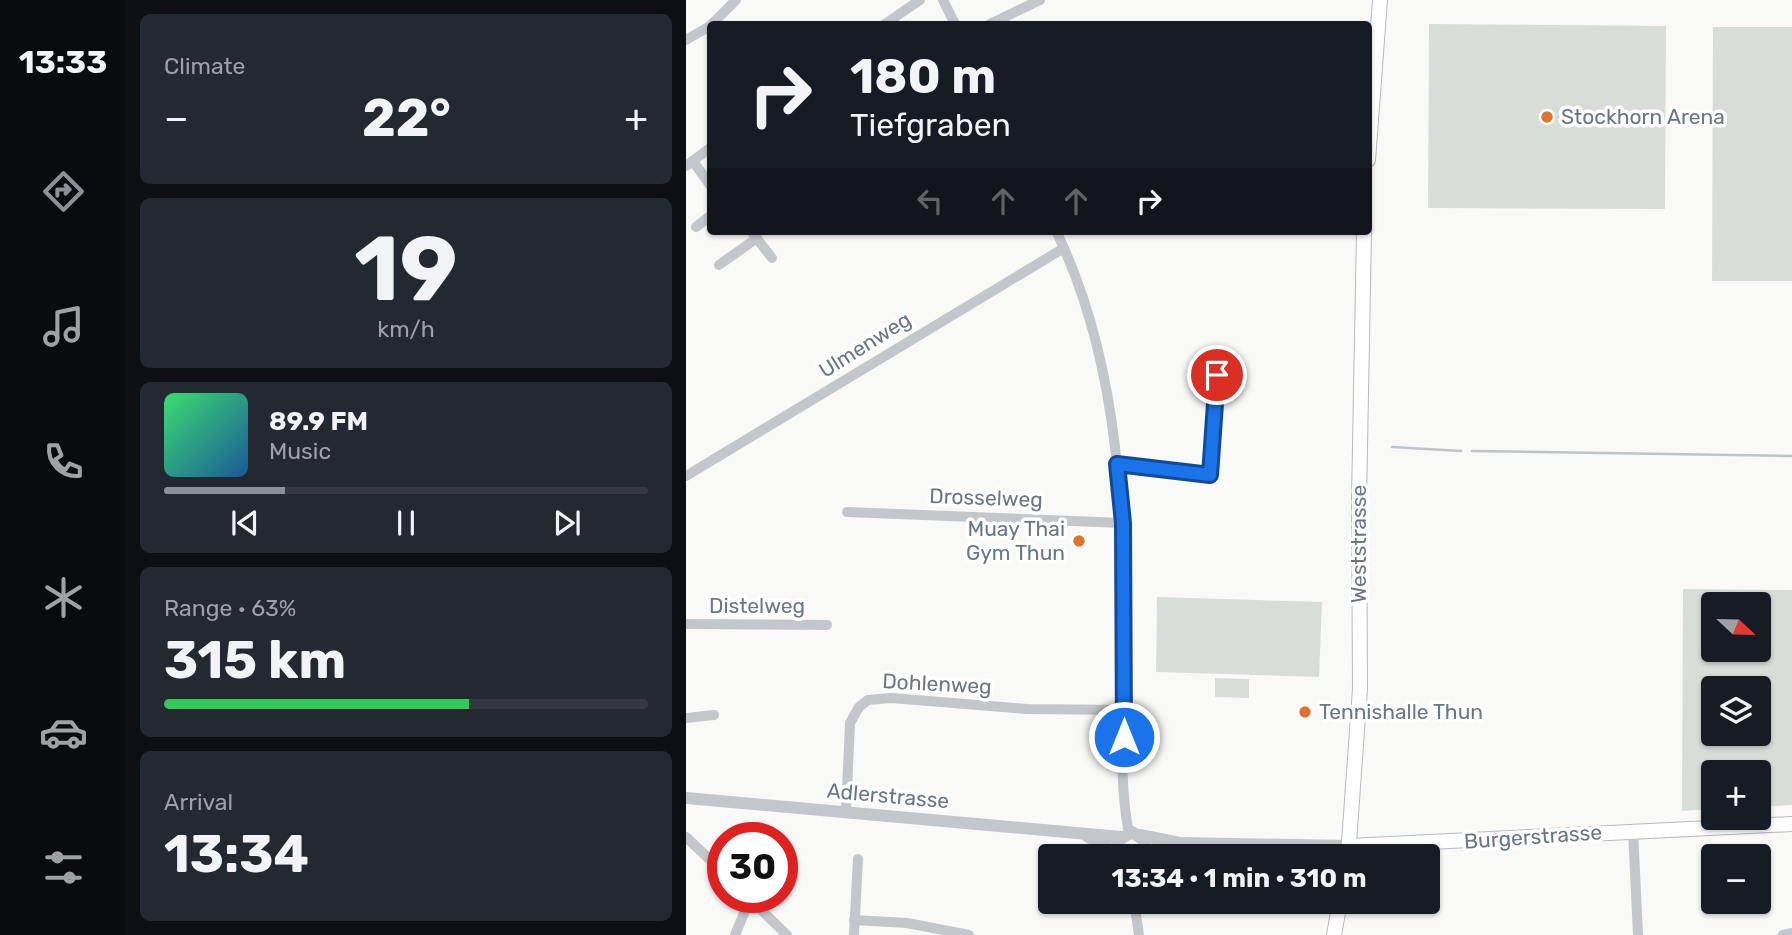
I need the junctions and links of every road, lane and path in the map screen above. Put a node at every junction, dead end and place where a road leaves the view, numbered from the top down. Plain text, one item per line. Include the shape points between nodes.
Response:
1 (736, 0) edge
2 (920, 0) edge
3 (943, 0) edge
4 (1040, 0) edge
5 (1380, 0) edge
6 (715, 21) edge
7 (890, 21) edge
8 (954, 21) edge
9 (996, 21) edge
10 (707, 27) edge
11 (686, 40) edge
12 (1372, 107) edge
13 (707, 150) edge
14 (689, 163) edge
15 (707, 182) edge
16 (707, 218) edge
17 (696, 226) dead end
18 (754, 235) edge
19 (1058, 235) edge
20 (1364, 235) edge
21 (1064, 248) junction
22 (772, 258) dead end
23 (719, 265) dead end
24 (1217, 375) dead end
25 (1117, 464) junction
26 (686, 476) edge
27 (847, 512) dead end
28 (1123, 523) junction
29 (686, 624) edge
30 (827, 625) dead end
31 (1124, 710) junction
32 (714, 715) dead end
33 (686, 718) edge
34 (686, 798) edge
35 (846, 812) junction
36 (1792, 824) edge
37 (1633, 830) junction
38 (1130, 835) junction
39 (686, 836) edge
40 (1087, 836) junction
41 (1180, 843) junction
42 (1101, 844) edge
43 (1119, 844) edge
44 (1145, 844) edge
45 (1177, 844) edge
46 (1201, 844) edge
47 (1349, 844) edge
48 (1440, 844) edge
49 (707, 857) edge
50 (859, 859) dead end
51 (744, 913) edge
52 (764, 913) edge
53 (1136, 914) edge
54 (1338, 914) edge
55 (854, 920) junction
56 (1792, 933) edge
57 (736, 935) edge
58 (787, 935) edge
59 (854, 935) edge
60 (969, 935) edge
61 (1139, 935) edge
62 (1334, 935) edge
63 (1638, 935) edge
64 (1783, 935) edge

1 - 6 street
2 - 7 street
3 - 8 street
4 - 9 street
5 - 12 main road
10 - 11 street
13 - 14 street
14 - 15 street
16 - 17 street
18 - 22 street
18 - 23 street
19 - 21 street
20 - 47 main road, Weststrasse via 1360,689
21 - 25 street via 1096,334
21 - 26 street, Ulmenweg
24 - 25 street via 1210,475
25 - 28 street
27 - 28 street, Drosselweg
28 - 31 street
29 - 30 street, Distelweg
31 - 35 street, Dohlenweg via 868,700 850,723
31 - 38 street
32 - 33 street
34 - 35 street, Adlerstrasse
35 - 40 street, Adlerstrasse
36 - 37 main road, Burgerstrasse
37 - 48 main road, Burgerstrasse
37 - 63 street, Burgerstrasse
38 - 40 street, Adlerstrasse
38 - 41 street, Burgerstrasse
38 - 43 street
38 - 44 street
39 - 49 street
40 - 42 street, Adlerstrasse
41 - 45 street, Burgerstrasse
41 - 46 street, Burgerstrasse
50 - 55 street
51 - 57 street
52 - 58 street
53 - 61 street
54 - 62 main road
55 - 59 street
55 - 60 street via 907,923
56 - 64 street

